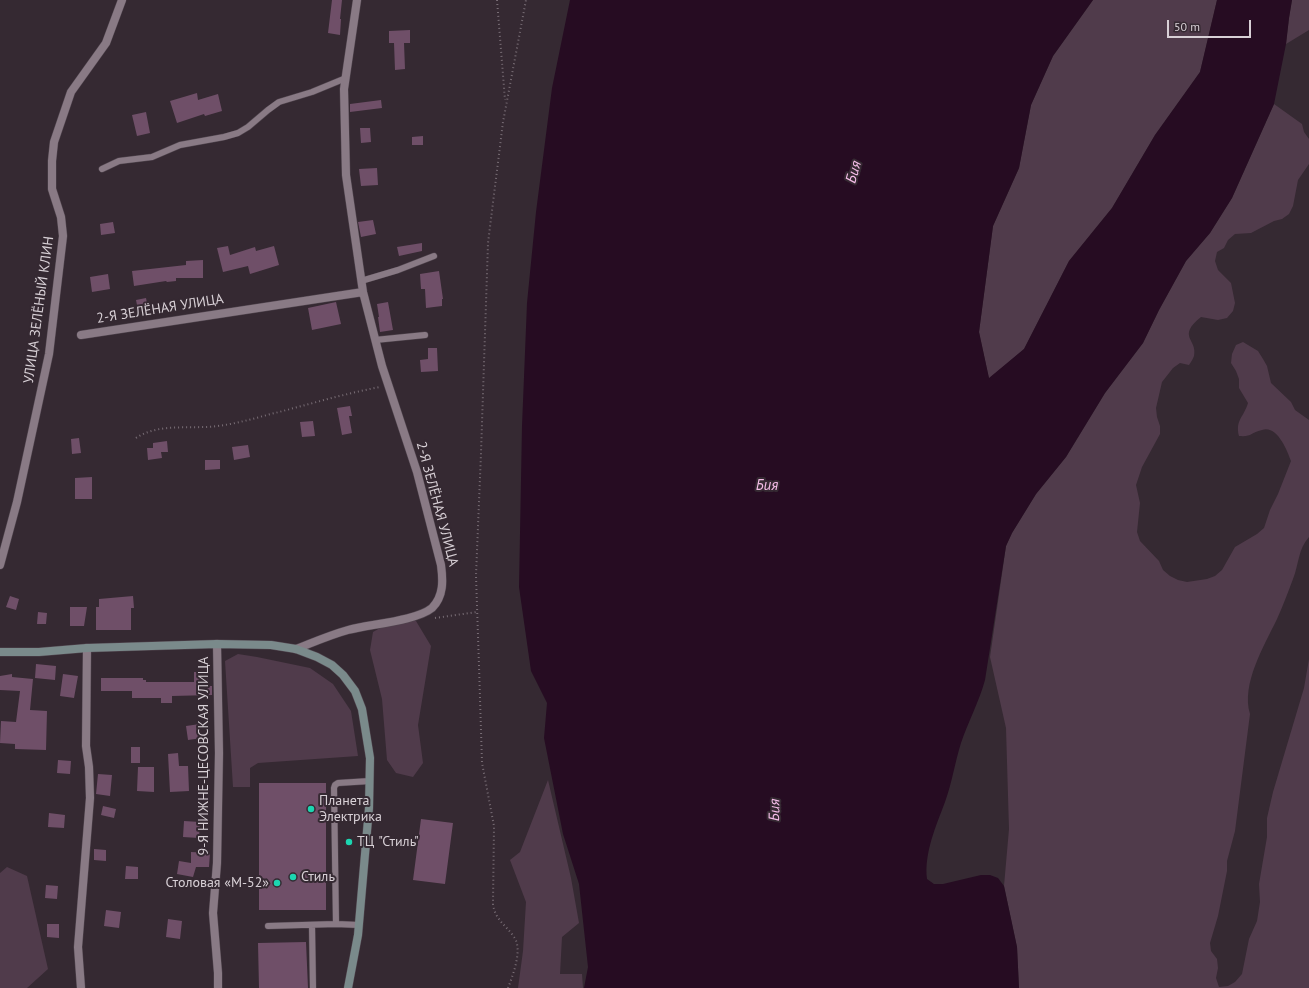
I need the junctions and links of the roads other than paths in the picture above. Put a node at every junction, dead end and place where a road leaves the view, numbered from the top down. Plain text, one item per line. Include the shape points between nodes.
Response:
1 (122, 0) edge
2 (357, 0) edge
3 (346, 78) junction
4 (102, 169) dead end
5 (434, 256) dead end
6 (361, 281) junction
7 (363, 292) junction
8 (81, 335) dead end
9 (425, 335) dead end
10 (375, 340) junction
11 (0, 565) edge
12 (217, 644) junction
13 (87, 648) junction
14 (296, 649) junction
15 (0, 652) edge
16 (370, 781) junction
17 (336, 924) junction
18 (312, 925) junction
19 (359, 925) junction
20 (268, 926) dead end
21 (80, 988) edge
22 (218, 988) edge
23 (313, 988) edge
24 (348, 988) edge

1 - 11 street, УЛИЦА ЗЕЛЁНЫЙ КЛИН via 106,43 71,92 54,142 52,190 61,217 63,236 49,354 17,502
2 - 3 street, 2-Я ЗЕЛЁНАЯ УЛИЦА
3 - 4 lane via 279,102 238,133 180,145 152,157 119,161
3 - 6 street, 2-Я ЗЕЛЁНАЯ УЛИЦА via 346,175
5 - 6 lane
6 - 7 street, 2-Я ЗЕЛЁНАЯ УЛИЦА
7 - 8 street, 2-Я ЗЕЛЁНАЯ УЛИЦА
7 - 10 street, 2-Я ЗЕЛЁНАЯ УЛИЦА
9 - 10 lane
10 - 14 street, 2-Я ЗЕЛЁНАЯ УЛИЦА via 417,472 441,565 441,593 431,608 411,618 348,630
12 - 13 main road
12 - 14 main road via 271,645
12 - 22 street, 9-Я НИЖНЕ-ЦЕСОВСКАЯ УЛИЦА via 217,863 213,913
13 - 15 main road
13 - 21 street via 86,746 90,798 78,947
14 - 16 main road via 332,665 355,691 367,730
16 - 17 lane via 338,783 334,788
16 - 19 main road
17 - 18 lane
17 - 19 lane
18 - 20 lane
18 - 23 lane
19 - 24 main road

